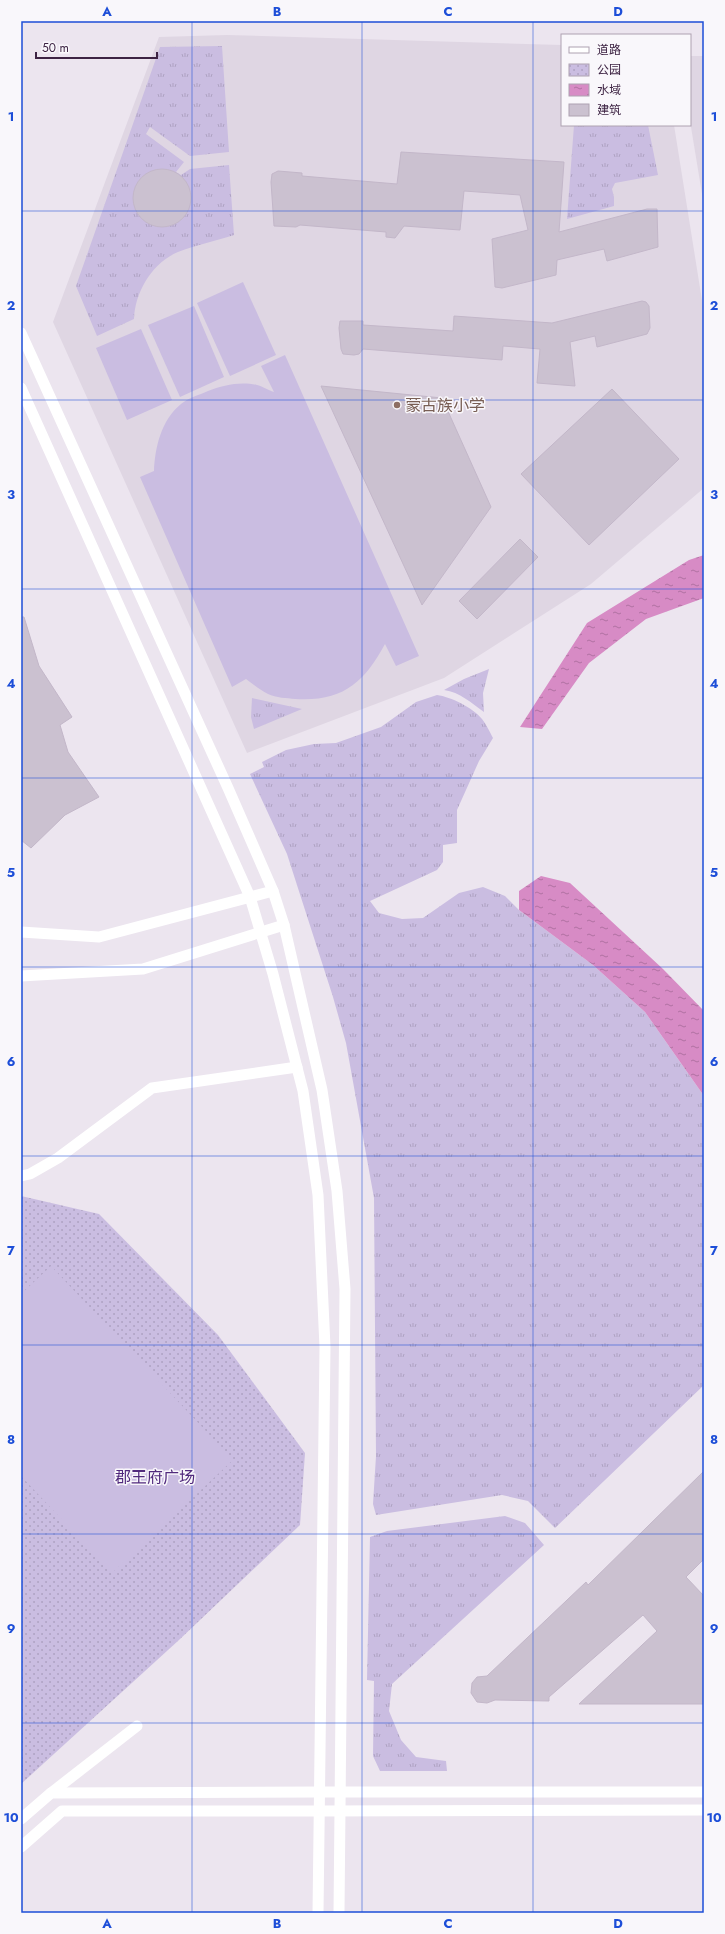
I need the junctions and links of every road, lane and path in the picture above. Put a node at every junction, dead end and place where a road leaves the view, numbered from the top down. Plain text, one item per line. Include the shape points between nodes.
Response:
1 (21, 333) edge
2 (21, 388) edge
3 (273, 891) junction
4 (250, 897) junction
5 (284, 926) junction
6 (21, 932) edge
7 (260, 932) junction
8 (21, 976) edge
9 (297, 1067) junction
10 (21, 1176) edge
11 (137, 1726) dead end
12 (319, 1792) junction
13 (704, 1792) edge
14 (50, 1793) junction
15 (340, 1793) junction
16 (340, 1810) junction
17 (704, 1810) edge
18 (319, 1811) junction
19 (21, 1819) edge
20 (21, 1847) edge
21 (318, 1913) edge
22 (339, 1913) edge

1 - 3 street
2 - 4 street
3 - 4 street
3 - 5 street
4 - 6 street via 100,937
4 - 7 street
5 - 7 street
5 - 15 street via 322,1090 337,1191 345,1289
7 - 8 street via 143,969
7 - 9 street
9 - 10 street via 152,1088 58,1158 30,1174
9 - 12 street via 303,1091 318,1195 325,1346
11 - 14 street
12 - 14 street
12 - 15 street
12 - 18 street
13 - 15 street
14 - 19 street
15 - 16 street
16 - 17 street
16 - 18 street
16 - 22 street
18 - 20 street via 62,1811
18 - 21 street

